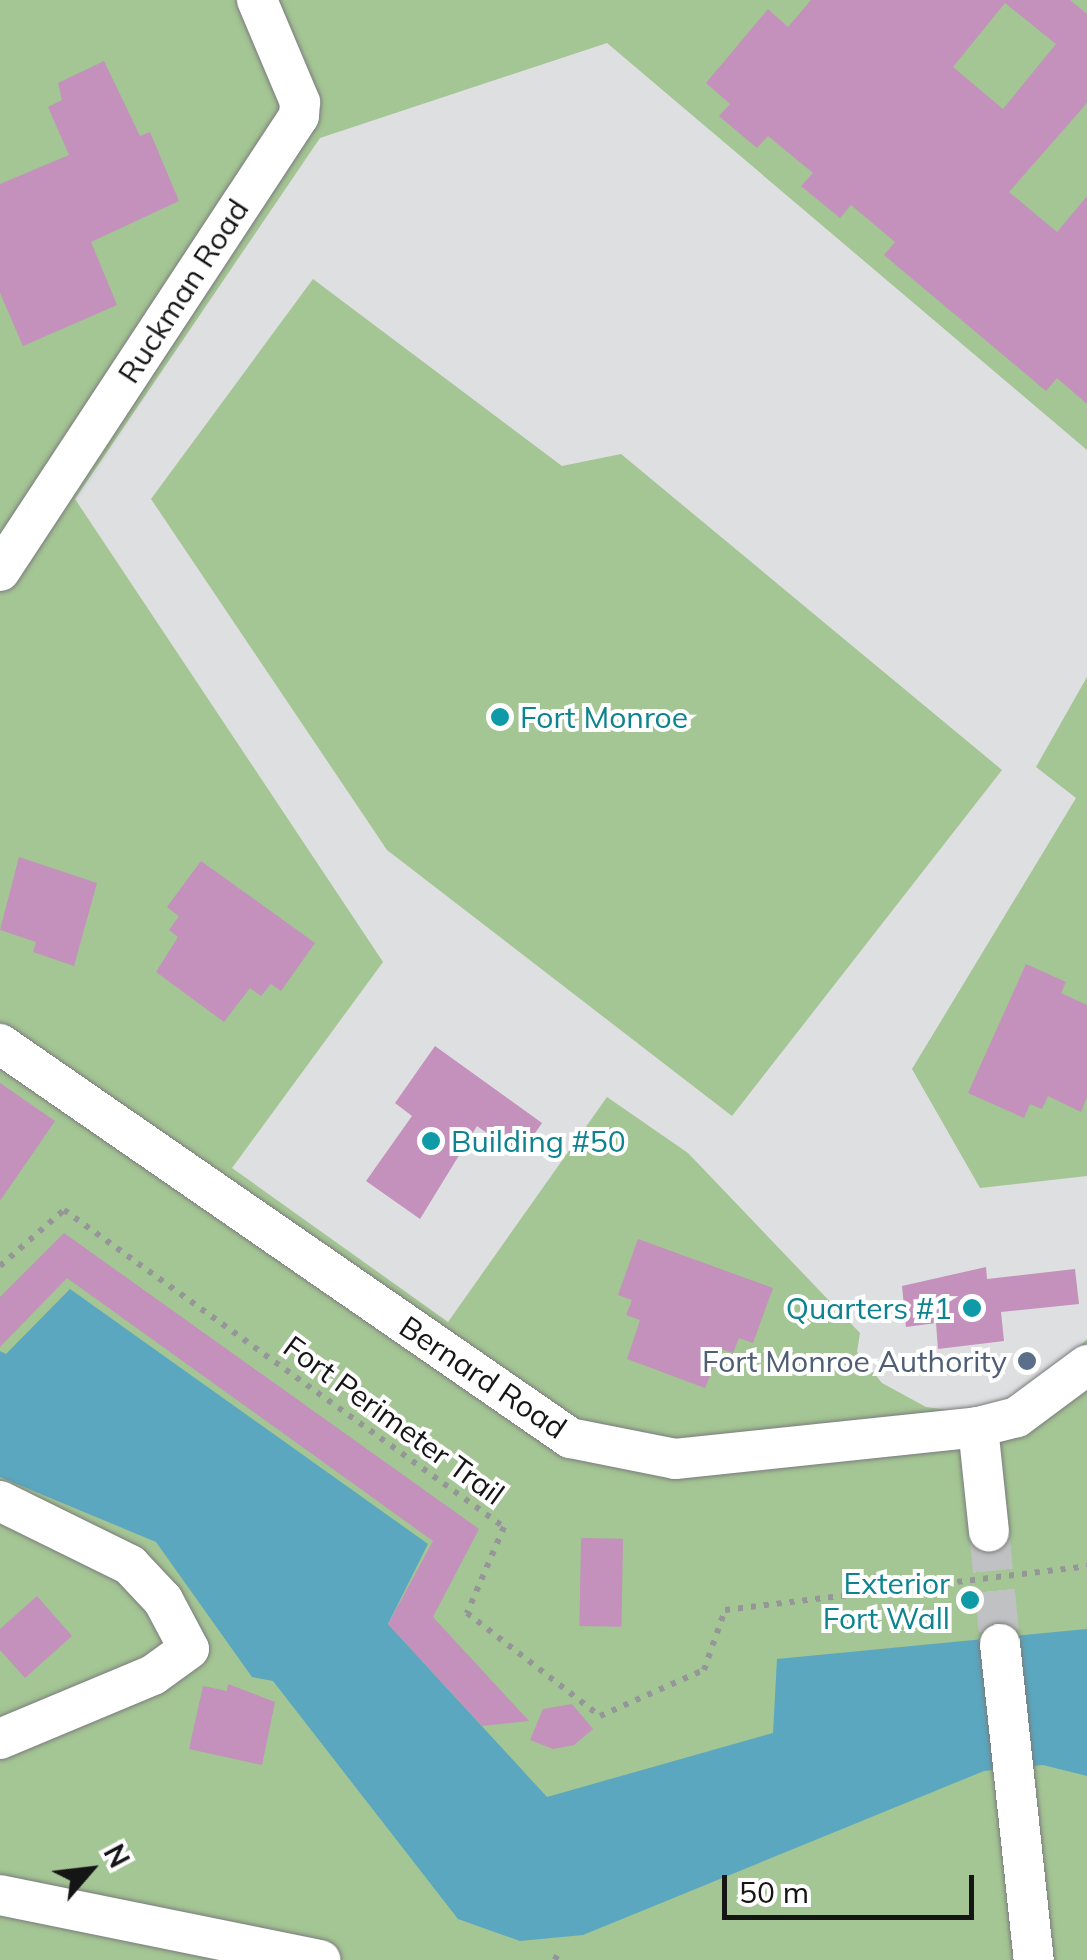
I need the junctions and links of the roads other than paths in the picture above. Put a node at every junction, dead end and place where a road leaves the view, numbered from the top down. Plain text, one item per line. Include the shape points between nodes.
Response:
1 (258, 0) edge
2 (0, 571) edge
3 (0, 1044) edge
4 (1087, 1364) edge
5 (978, 1428) junction
6 (0, 1501) edge
7 (989, 1532) tunnel mouth
8 (1000, 1644) tunnel mouth
9 (0, 1739) edge
10 (0, 1895) edge
11 (320, 1960) edge
12 (1034, 1960) edge

1 - 2 street, Ruckman Road via 300,102 298,116
3 - 5 street, Bernard Road via 570,1438 676,1459
4 - 5 street, Bernard Road via 1018,1417
5 - 7 street
6 - 9 street via 130,1565 163,1600 189,1650 153,1675
8 - 12 street
10 - 11 street

